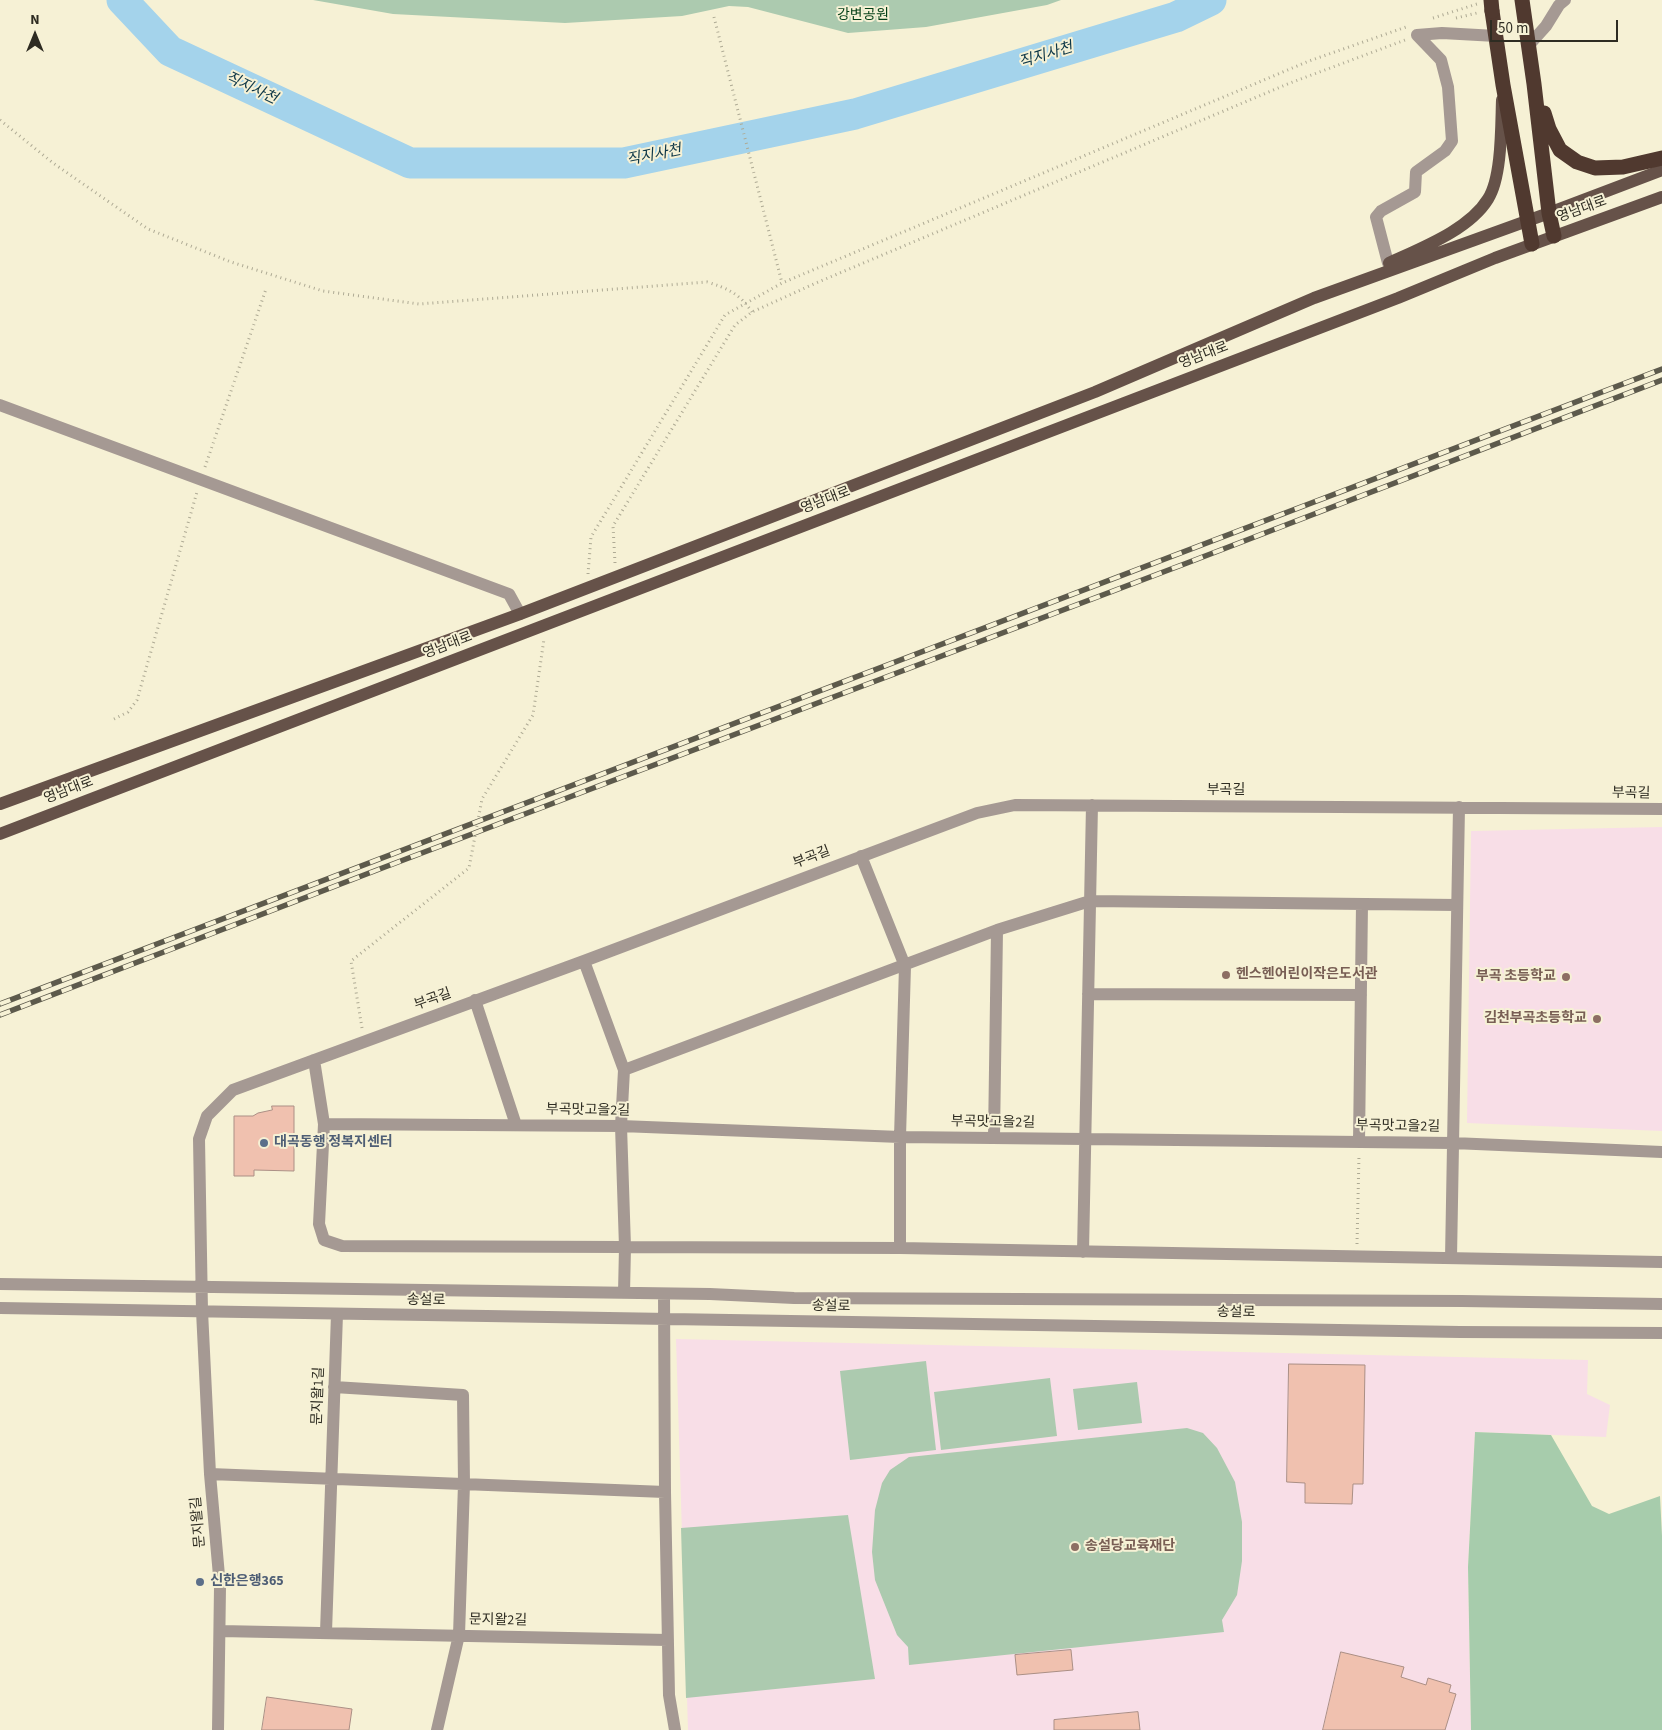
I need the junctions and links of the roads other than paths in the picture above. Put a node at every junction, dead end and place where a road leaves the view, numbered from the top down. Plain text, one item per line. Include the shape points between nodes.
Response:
1 (1522, 0) edge
2 (1565, 0) edge
3 (1487, 6) edge
4 (1496, 36) junction
5 (1528, 45) junction
6 (1534, 84) junction
7 (1503, 85) junction
8 (1662, 158) edge
9 (1662, 170) edge
10 (1662, 196) edge
11 (1549, 213) junction
12 (1527, 220) junction
13 (1554, 236) junction
14 (1532, 244) junction
15 (1388, 263) junction
16 (1314, 298) junction
17 (0, 405) edge
18 (520, 614) junction
19 (0, 804) edge
20 (1092, 805) junction
21 (1459, 808) junction
22 (1662, 809) edge
23 (0, 834) edge
24 (861, 856) junction
25 (1090, 901) junction
26 (1362, 904) junction
27 (1457, 905) junction
28 (997, 930) junction
29 (584, 961) junction
30 (905, 966) junction
31 (1088, 994) junction
32 (1361, 995) junction
33 (475, 1000) junction
34 (314, 1060) junction
35 (624, 1070) junction
36 (324, 1124) junction
37 (516, 1125) junction
38 (622, 1126) junction
39 (900, 1137) junction
40 (994, 1138) junction
41 (1086, 1140) junction
42 (1359, 1142) junction
43 (1453, 1143) junction
44 (1662, 1152) edge
45 (625, 1247) junction
46 (900, 1248) junction
47 (1083, 1252) junction
48 (1451, 1258) junction
49 (1662, 1262) edge
50 (0, 1284) edge
51 (202, 1286) junction
52 (624, 1293) junction
53 (664, 1294) junction
54 (1662, 1304) edge
55 (0, 1308) edge
56 (202, 1310) junction
57 (336, 1314) junction
58 (664, 1320) junction
59 (1662, 1332) edge
60 (334, 1387) junction
61 (210, 1474) junction
62 (330, 1479) junction
63 (464, 1484) junction
64 (665, 1492) junction
65 (220, 1631) junction
66 (326, 1632) junction
67 (458, 1635) junction
68 (668, 1640) junction
69 (218, 1730) edge
70 (437, 1730) edge
71 (676, 1730) edge

1 - 5 highway
2 - 5 street
3 - 4 highway
4 - 7 highway
4 - 15 street via 1414,30 1441,60 1448,87 1452,141 1445,151 1416,172 1416,192 1380,211 1376,217
5 - 6 highway
6 - 8 highway via 1549,129 1560,150 1576,162 1595,168 1622,167
6 - 11 highway
7 - 12 highway
7 - 15 main road via 1500,148 1489,198 1476,215 1440,239
9 - 11 main road, 영남대로
10 - 13 main road, 영남대로
11 - 12 main road, 영남대로
11 - 13 highway
12 - 14 highway
12 - 16 main road, 영남대로
13 - 14 main road, 영남대로
14 - 23 main road, 영남대로
15 - 16 main road
16 - 18 main road, 영남대로 via 1095,392
17 - 18 street via 509,594
18 - 19 main road, 영남대로
20 - 21 street, 부곡길
20 - 24 street, 부곡길 via 1015,805 977,812
20 - 25 street
21 - 22 street, 부곡길
21 - 27 street
24 - 29 street, 부곡길
24 - 30 street
25 - 26 street
25 - 28 street
25 - 31 street
26 - 27 street
26 - 32 street
27 - 43 street
28 - 30 street
28 - 40 street
29 - 33 street, 부곡길
29 - 35 street
30 - 35 street
30 - 39 street
31 - 32 street
31 - 41 street
32 - 42 street
33 - 34 street, 부곡길
33 - 37 street
34 - 36 street
34 - 51 street, 부곡길 via 233,1090 207,1116 199,1139
35 - 38 street
36 - 37 street, 부곡맛고을2길
36 - 45 street via 319,1224 324,1240 342,1246
37 - 38 street, 부곡맛고을2길
38 - 39 street, 부곡맛고을2길
38 - 45 street
39 - 40 street, 부곡맛고을2길
39 - 46 street
40 - 41 street, 부곡맛고을2길
41 - 42 street, 부곡맛고을2길
41 - 47 street
42 - 43 street, 부곡맛고을2길
43 - 44 street, 부곡맛고을2길
43 - 48 street
45 - 46 street
45 - 52 street
46 - 47 street
47 - 48 street
48 - 49 street
50 - 51 street, 송설로
51 - 52 street, 송설로
51 - 56 street, 부곡길
52 - 53 street, 송설로
53 - 54 street, 송설로 via 794,1298
53 - 58 street
55 - 56 street, 송설로
56 - 57 street, 송설로
56 - 61 street, 문지왈길
57 - 58 street, 송설로
57 - 60 street, 문지왈1길
58 - 59 street, 송설로
58 - 64 street
60 - 62 street, 문지왈1길
60 - 63 street via 463,1395
61 - 62 street
61 - 65 street, 문지왈길 via 220,1587
62 - 63 street
62 - 66 street
63 - 64 street
63 - 67 street
64 - 68 street
65 - 66 street, 문지왈2길
65 - 69 street, 문지왈길
66 - 67 street, 문지왈2길
67 - 68 street, 문지왈2길
67 - 70 street
68 - 71 street via 669,1695

